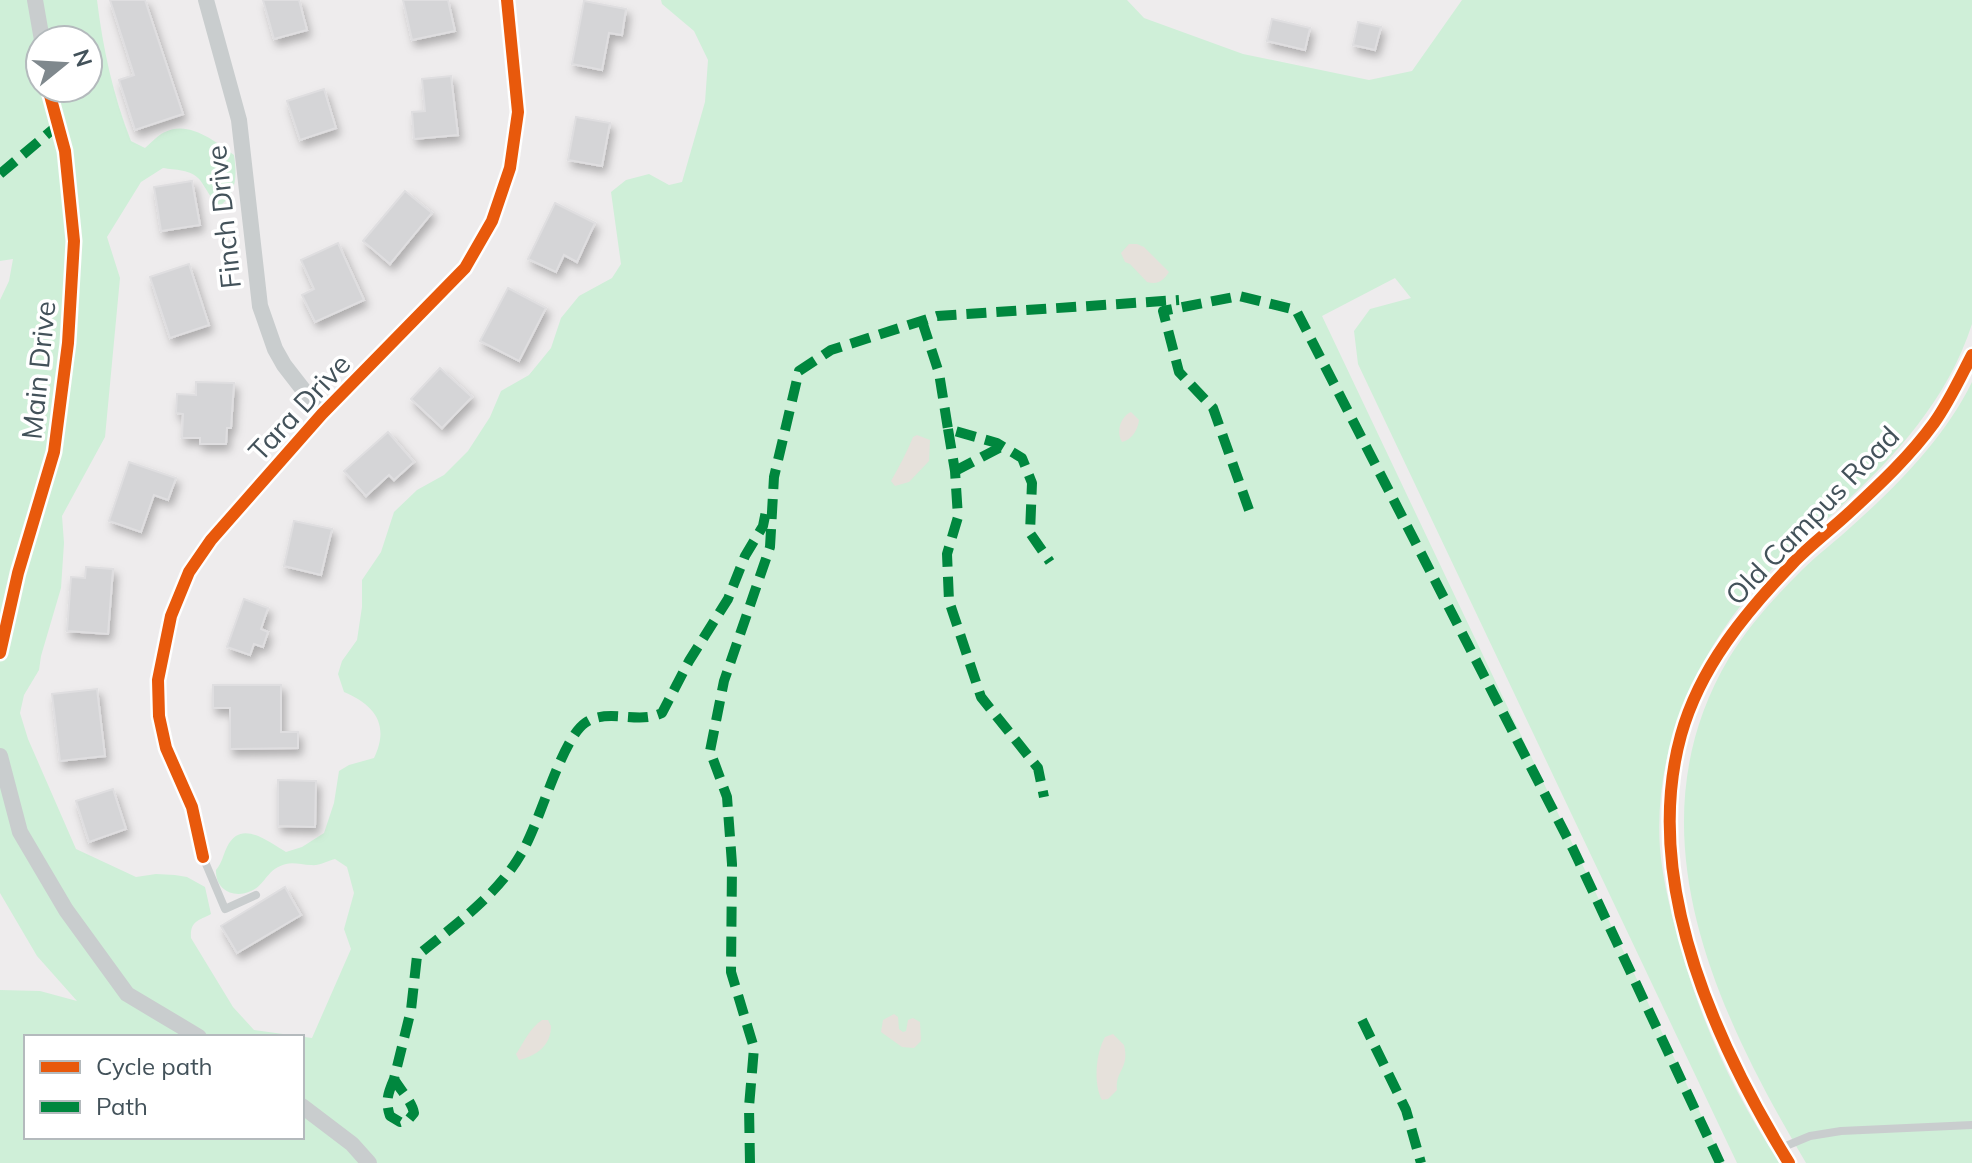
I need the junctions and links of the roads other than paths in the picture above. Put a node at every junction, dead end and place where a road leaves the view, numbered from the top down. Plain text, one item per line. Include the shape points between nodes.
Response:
1 (35, 0) edge
2 (206, 0) edge
3 (507, 0) edge
4 (39, 24) edge
5 (52, 104) edge
6 (1972, 355) edge
7 (322, 414) junction
8 (0, 653) edge
9 (0, 756) edge
10 (203, 857) joint
11 (256, 895) dead end
12 (196, 1035) edge
13 (304, 1108) edge
14 (1972, 1125) edge
15 (1780, 1148) junction
16 (369, 1163) edge
17 (1789, 1163) edge

1 - 4 street
2 - 7 street, Finch Drive via 239,120 260,306 284,365
3 - 7 street, Tara Drive via 518,112 510,168 492,221 465,268
5 - 8 street, Main Drive via 65,151 74,241 68,343 54,452
6 - 15 street, Old Campus Road via 1933,425 1746,612 1699,691 1682,734 1672,780 1668,844 1675,896 1721,1036
7 - 10 street, Tara Drive via 198,558 164,638 158,680 162,735 192,807
9 - 12 street via 20,832 66,910 127,994
10 - 11 lane via 225,909
13 - 16 street
14 - 15 lane via 1841,1131
15 - 17 street, Old Campus Road

